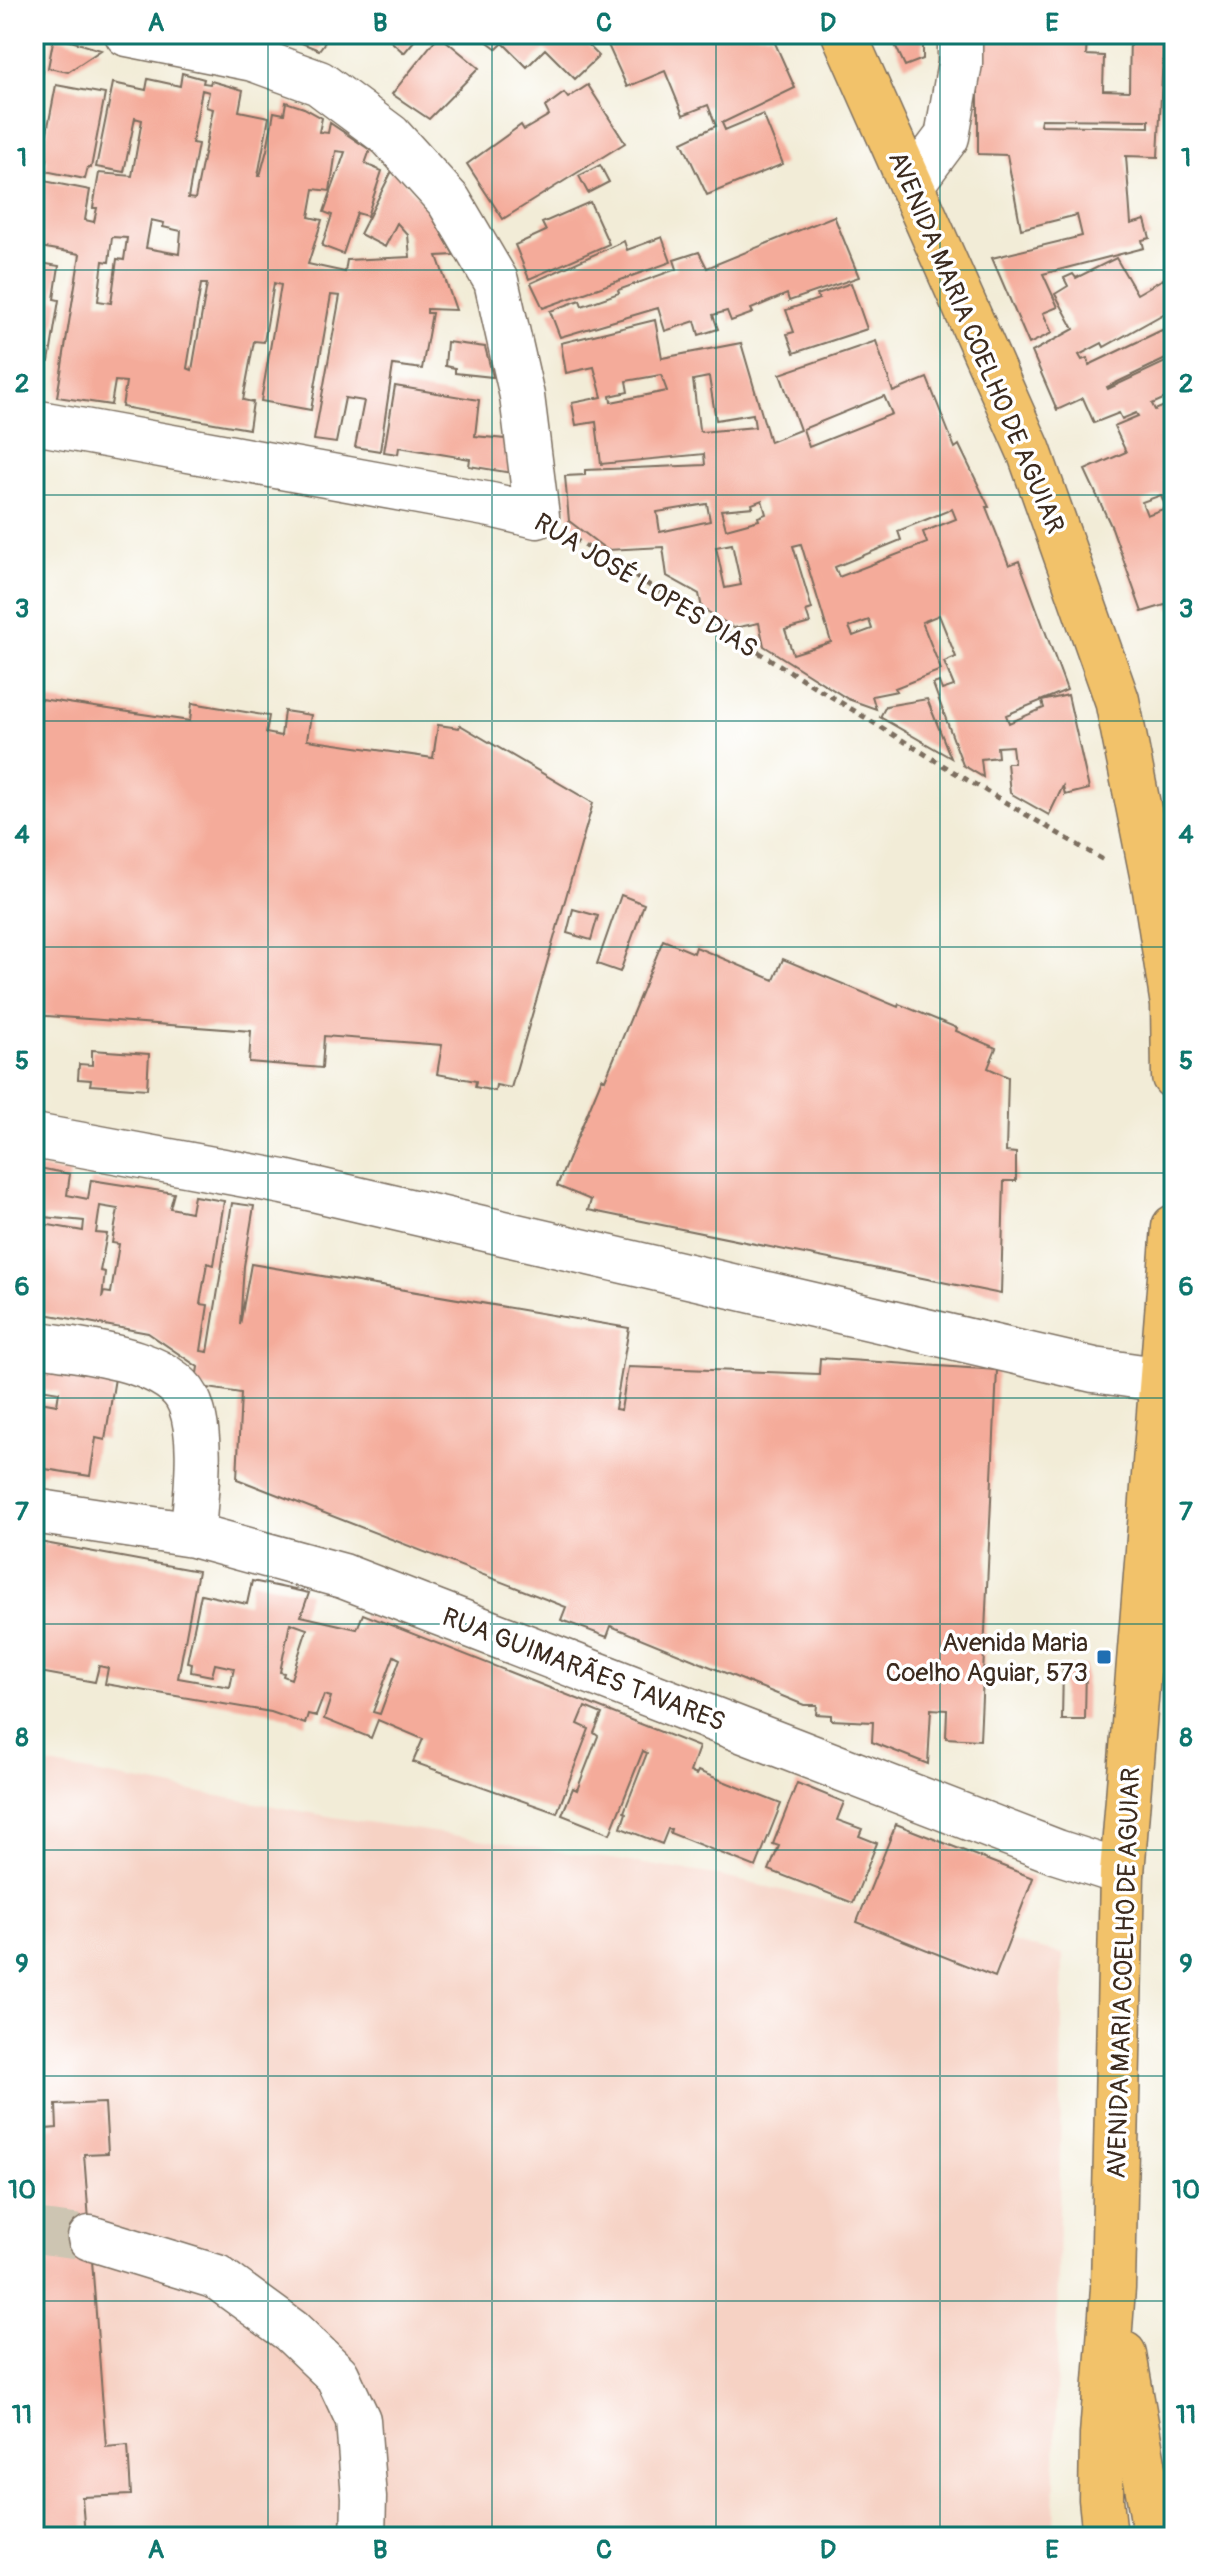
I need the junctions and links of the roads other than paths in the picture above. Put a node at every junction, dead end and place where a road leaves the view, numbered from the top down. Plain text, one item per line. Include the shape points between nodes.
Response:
1 (127, 34) edge
2 (844, 34) edge
3 (960, 34) edge
4 (912, 184) junction
5 (34, 422) edge
6 (1174, 1077) edge
7 (34, 1136) edge
8 (1174, 1227) edge
9 (34, 1343) edge
10 (1163, 1380) junction
11 (34, 1511) edge
12 (193, 1535) junction
13 (1122, 1873) junction
14 (90, 2238) tunnel mouth
15 (1113, 2288) junction
16 (363, 2537) edge
17 (1105, 2537) edge
18 (1156, 2537) edge

1 - 5 street, RUA JOSÉ LOPES DIAS via 253,59 319,83 390,136 449,201 496,281 522,396 537,516
2 - 4 main road, AVENIDA MARIA COELHO DE AGUIAR
3 - 4 street via 947,137
4 - 6 main road, AVENIDA MARIA COELHO DE AGUIAR via 1029,451 1117,700 1173,1005
7 - 10 street via 283,1182 1094,1370
8 - 10 main road, AVENIDA MARIA COELHO DE AGUIAR
9 - 12 street via 136,1362 171,1379 190,1403 198,1447
10 - 13 main road, AVENIDA MARIA COELHO DE AGUIAR
11 - 12 street, RUA GUIMARÃES TAVARES
12 - 13 street, RUA GUIMARÃES TAVARES via 343,1576
13 - 15 main road, AVENIDA MARIA COELHO DE AGUIAR
14 - 16 street via 217,2277 291,2331 337,2375 358,2420
15 - 17 main road, AVENIDA MARIA COELHO DE AGUIAR via 1102,2435
15 - 18 main road, AVENIDA MARIA COELHO DE AGUIAR

